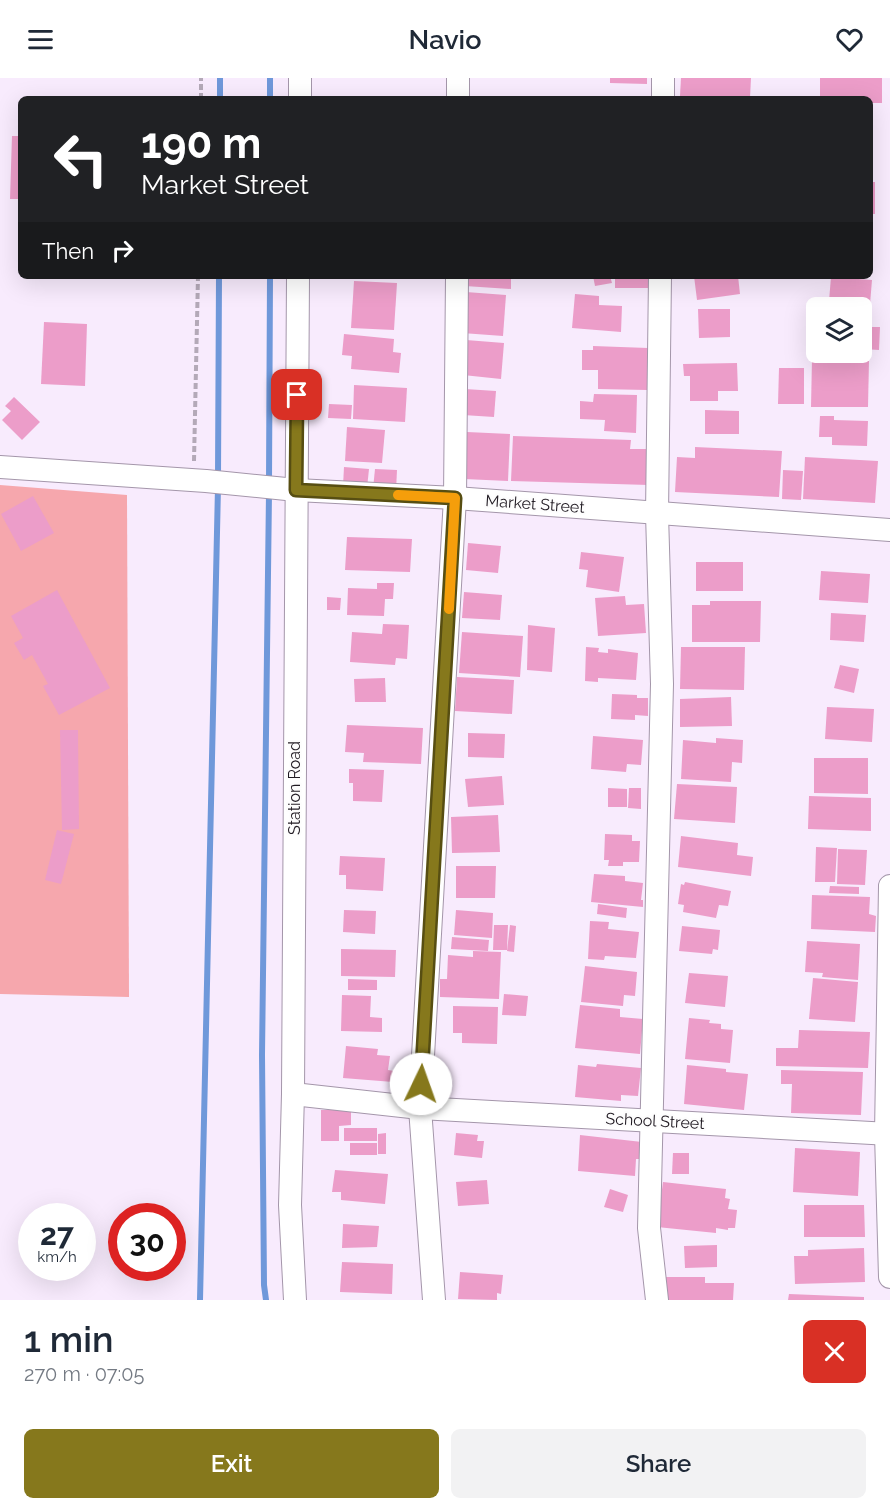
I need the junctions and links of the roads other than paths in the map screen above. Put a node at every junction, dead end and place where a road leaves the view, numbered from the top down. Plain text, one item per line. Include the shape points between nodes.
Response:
1 (300, 78) edge
2 (458, 78) edge
3 (663, 78) edge
4 (300, 96) edge
5 (458, 96) edge
6 (663, 96) edge
7 (298, 279) edge
8 (457, 279) edge
9 (660, 279) edge
10 (0, 467) edge
11 (284, 489) junction
12 (455, 498) junction
13 (657, 514) junction
14 (890, 530) edge
15 (890, 886) edge
16 (293, 1094) junction
17 (420, 1108) junction
18 (652, 1121) junction
19 (888, 1134) edge
20 (890, 1277) edge
21 (296, 1300) edge
22 (434, 1300) edge
23 (657, 1300) edge

1 - 4 street
2 - 5 street
3 - 6 street
7 - 11 street, Station Road
8 - 12 street
9 - 13 street
10 - 11 street, Market Street
11 - 12 street, Market Street
11 - 16 street, Station Road
12 - 13 street, Market Street
12 - 17 street
13 - 14 street, Market Street
13 - 18 street via 662,684
15 - 19 street
16 - 17 street, School Street
16 - 21 street, Station Road via 290,1204
17 - 18 street, School Street
17 - 22 street
18 - 19 street, School Street
18 - 23 street via 649,1228
19 - 20 street

